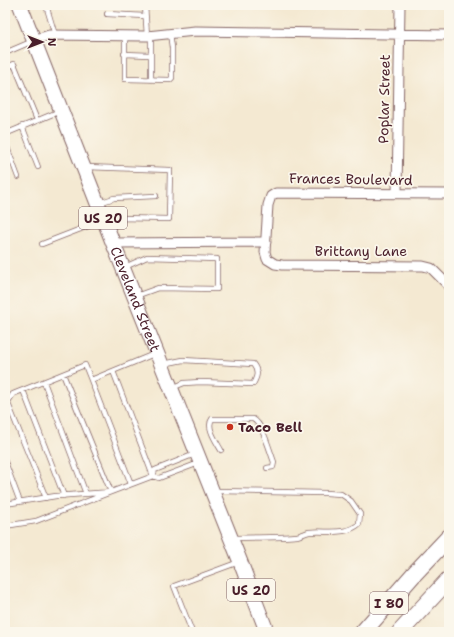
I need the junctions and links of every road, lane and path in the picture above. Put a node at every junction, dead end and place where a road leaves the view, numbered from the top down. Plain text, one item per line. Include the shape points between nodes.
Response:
1 (20, 5) edge
2 (46, 5) edge
3 (145, 5) edge
4 (400, 5) edge
5 (107, 14) dead end
6 (145, 16) junction
7 (170, 33) junction
8 (399, 34) junction
9 (55, 35) junction
10 (449, 35) edge
11 (125, 36) junction
12 (149, 36) junction
13 (34, 40) junction
14 (5, 53) edge
15 (124, 54) junction
16 (150, 55) junction
17 (5, 68) edge
18 (151, 80) junction
19 (62, 110) junction
20 (37, 120) junction
21 (22, 126) junction
22 (5, 134) edge
23 (5, 142) edge
24 (83, 166) junction
25 (38, 168) dead end
26 (18, 177) dead end
27 (396, 193) junction
28 (449, 194) edge
29 (156, 196) dead end
30 (97, 203) junction
31 (104, 220) junction
32 (266, 242) junction
33 (113, 243) junction
34 (42, 244) dead end
35 (267, 259) joint
36 (123, 268) junction
37 (449, 286) edge
38 (135, 297) junction
39 (159, 358) junction
40 (113, 371) junction
41 (63, 374) junction
42 (91, 380) junction
43 (44, 382) junction
44 (171, 389) junction
45 (23, 390) junction
46 (6, 401) edge
47 (220, 450) dead end
48 (199, 458) junction
49 (5, 462) edge
50 (267, 468) dead end
51 (153, 476) junction
52 (131, 484) junction
53 (212, 491) junction
54 (110, 492) junction
55 (86, 494) junction
56 (64, 496) junction
57 (46, 498) junction
58 (20, 502) junction
59 (5, 504) edge
60 (5, 526) edge
61 (449, 537) edge
62 (235, 549) junction
63 (449, 579) edge
64 (265, 631) edge
65 (192, 632) edge
66 (363, 632) edge
67 (400, 632) edge

1 - 13 main road, Cleveland Street / US 20
2 - 9 lane
3 - 6 lane
4 - 8 street, Poplar Street
5 - 6 lane
6 - 12 lane
7 - 8 street via 195,31
7 - 12 street
7 - 18 lane via 172,78
8 - 10 street
8 - 27 street, Poplar Street
9 - 11 street
9 - 13 street
11 - 12 street
11 - 15 lane
12 - 16 lane
13 - 14 lane
13 - 19 main road, Cleveland Street / US 20
15 - 16 lane
15 - 18 lane via 125,79
16 - 18 lane
17 - 20 lane via 14,64
19 - 20 lane
19 - 24 main road, Cleveland Street / US 20
20 - 21 lane
21 - 22 lane
21 - 25 lane
23 - 26 lane
24 - 30 main road, Cleveland Street / US 20
24 - 31 lane via 170,170 169,219
27 - 28 street, Frances Boulevard
27 - 32 street, Frances Boulevard via 272,194 269,199
29 - 30 lane via 114,198
30 - 31 main road, Cleveland Street / US 20
31 - 33 main road, Cleveland Street / US 20
31 - 34 lane
32 - 33 street
32 - 35 street, Frances Boulevard
33 - 36 main road, Cleveland Street / US 20
35 - 37 street, Brittany Lane via 282,265 423,266 431,268
36 - 38 main road, Cleveland Street / US 20
36 - 38 lane via 147,258 217,259 217,289 158,288
38 - 39 main road, Cleveland Street / US 20
39 - 40 lane
39 - 44 main road, Cleveland Street / US 20
39 - 44 lane via 253,364 256,369 257,377 253,384 196,382 184,383
40 - 42 lane
40 - 51 lane
41 - 42 lane via 85,366
41 - 43 lane
41 - 54 lane
42 - 52 lane
43 - 45 lane
43 - 55 lane
44 - 48 main road, Cleveland Street / US 20
45 - 46 lane via 13,394
45 - 56 lane
46 - 57 lane
47 - 50 lane via 210,429 212,418 253,419 260,426 274,462 273,467
48 - 51 lane via 159,478
48 - 51 lane via 155,470
48 - 53 main road, Cleveland Street / US 20
49 - 58 lane
51 - 52 lane
52 - 54 lane
53 - 62 main road, Cleveland Street / US 20
53 - 62 lane via 341,494 351,501 360,514 359,524 354,529 308,532 300,536 283,537
54 - 55 lane
54 - 60 lane via 36,521
55 - 56 lane
56 - 57 lane
57 - 58 lane
58 - 59 lane
61 - 66 highway, I 80
62 - 64 main road, US 20
62 - 65 lane via 174,586
63 - 67 highway, I 80

